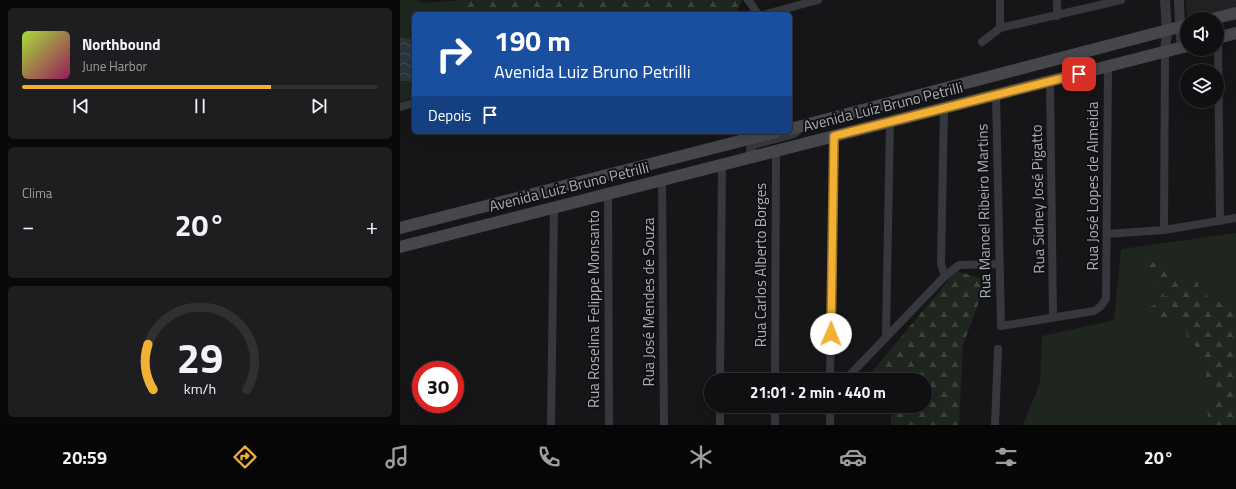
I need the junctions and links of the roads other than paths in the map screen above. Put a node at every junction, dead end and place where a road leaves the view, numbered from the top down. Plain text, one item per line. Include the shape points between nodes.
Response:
1 (748, 0) edge
2 (818, 0) edge
3 (1000, 0) edge
4 (1057, 0) edge
5 (1121, 0) edge
6 (1166, 0) edge
7 (1179, 0) edge
8 (1110, 2) edge
9 (757, 12) edge
10 (773, 12) edge
11 (1181, 12) edge
12 (1236, 13) edge
13 (1057, 16) junction
14 (1224, 16) edge
15 (1180, 27) edge
16 (1000, 28) junction
17 (1166, 31) junction
18 (1236, 33) edge
19 (1224, 36) edge
20 (982, 42) dead end
21 (1180, 48) edge
22 (1165, 52) junction
23 (1218, 56) edge
24 (1108, 67) junction
25 (1050, 81) junction
26 (996, 95) junction
27 (412, 104) edge
28 (400, 107) edge
29 (944, 108) junction
30 (890, 122) junction
31 (796, 127) edge
32 (768, 134) edge
33 (790, 134) edge
34 (834, 136) junction
35 (734, 143) junction
36 (776, 151) junction
37 (755, 156) junction
38 (739, 160) junction
39 (722, 165) junction
40 (662, 180) junction
41 (608, 193) junction
42 (554, 207) junction
43 (1236, 218) edge
44 (1220, 221) junction
45 (400, 228) edge
46 (1164, 230) junction
47 (1107, 234) junction
48 (400, 247) edge
49 (999, 264) junction
50 (945, 276) junction
51 (1053, 317) junction
52 (888, 336) junction
53 (998, 349) dead end
54 (720, 373) edge
55 (775, 373) edge
56 (830, 373) edge
57 (852, 373) edge
58 (720, 413) edge
59 (775, 413) edge
60 (830, 413) edge
61 (551, 425) edge
62 (608, 425) edge
63 (664, 425) edge
64 (720, 425) edge
65 (775, 425) edge
66 (830, 425) edge
67 (995, 425) edge

1 - 9 street
2 - 10 street
3 - 16 street
4 - 13 street
5 - 8 street
6 - 17 street
7 - 11 street
8 - 13 street
12 - 14 main road
13 - 16 street
15 - 17 main road, Avenida Luiz Bruno Petrilli
16 - 20 street
17 - 22 street
17 - 31 main road, Avenida Luiz Bruno Petrilli
18 - 19 main road
21 - 22 main road, Avenida Luiz Bruno Petrilli
22 - 24 main road, Avenida Luiz Bruno Petrilli
22 - 46 street
23 - 44 street
24 - 25 main road, Avenida Luiz Bruno Petrilli
24 - 47 street, Rua José Lopes de Almeida
25 - 26 main road, Avenida Luiz Bruno Petrilli
25 - 51 street, Rua Sidney José Pigatto
26 - 29 main road, Avenida Luiz Bruno Petrilli
26 - 49 street, Rua Manoel Ribeiro Martins
27 - 28 street
29 - 30 main road, Avenida Luiz Bruno Petrilli
29 - 50 street via 941,264
30 - 34 main road, Avenida Luiz Bruno Petrilli
30 - 52 street via 886,333
32 - 35 main road, Avenida Luiz Bruno Petrilli
33 - 37 street via 753,144 751,150
34 - 36 main road, Avenida Luiz Bruno Petrilli
34 - 56 street
35 - 38 street via 747,146 745,155
35 - 45 main road, Avenida Luiz Bruno Petrilli
36 - 37 main road, Avenida Luiz Bruno Petrilli
36 - 55 street, Rua Carlos Alberto Borges
37 - 38 main road, Avenida Luiz Bruno Petrilli
38 - 39 main road, Avenida Luiz Bruno Petrilli
39 - 40 main road, Avenida Luiz Bruno Petrilli
39 - 54 street
40 - 41 main road, Avenida Luiz Bruno Petrilli
40 - 63 street, Rua José Mendes de Souza
41 - 42 main road, Avenida Luiz Bruno Petrilli
41 - 62 street, Rua Roselina Felippe Monsanto
42 - 48 main road, Avenida Luiz Bruno Petrilli
42 - 61 street
43 - 44 street
44 - 46 street
46 - 47 street
47 - 51 street, Rua José Lopes de Almeida via 1106,299 1103,305 1094,311
49 - 50 street via 959,265
49 - 51 street, Rua Manoel Ribeiro Martins via 1001,326
50 - 52 street
52 - 57 street
53 - 67 street
58 - 64 street
59 - 65 street
60 - 66 street

